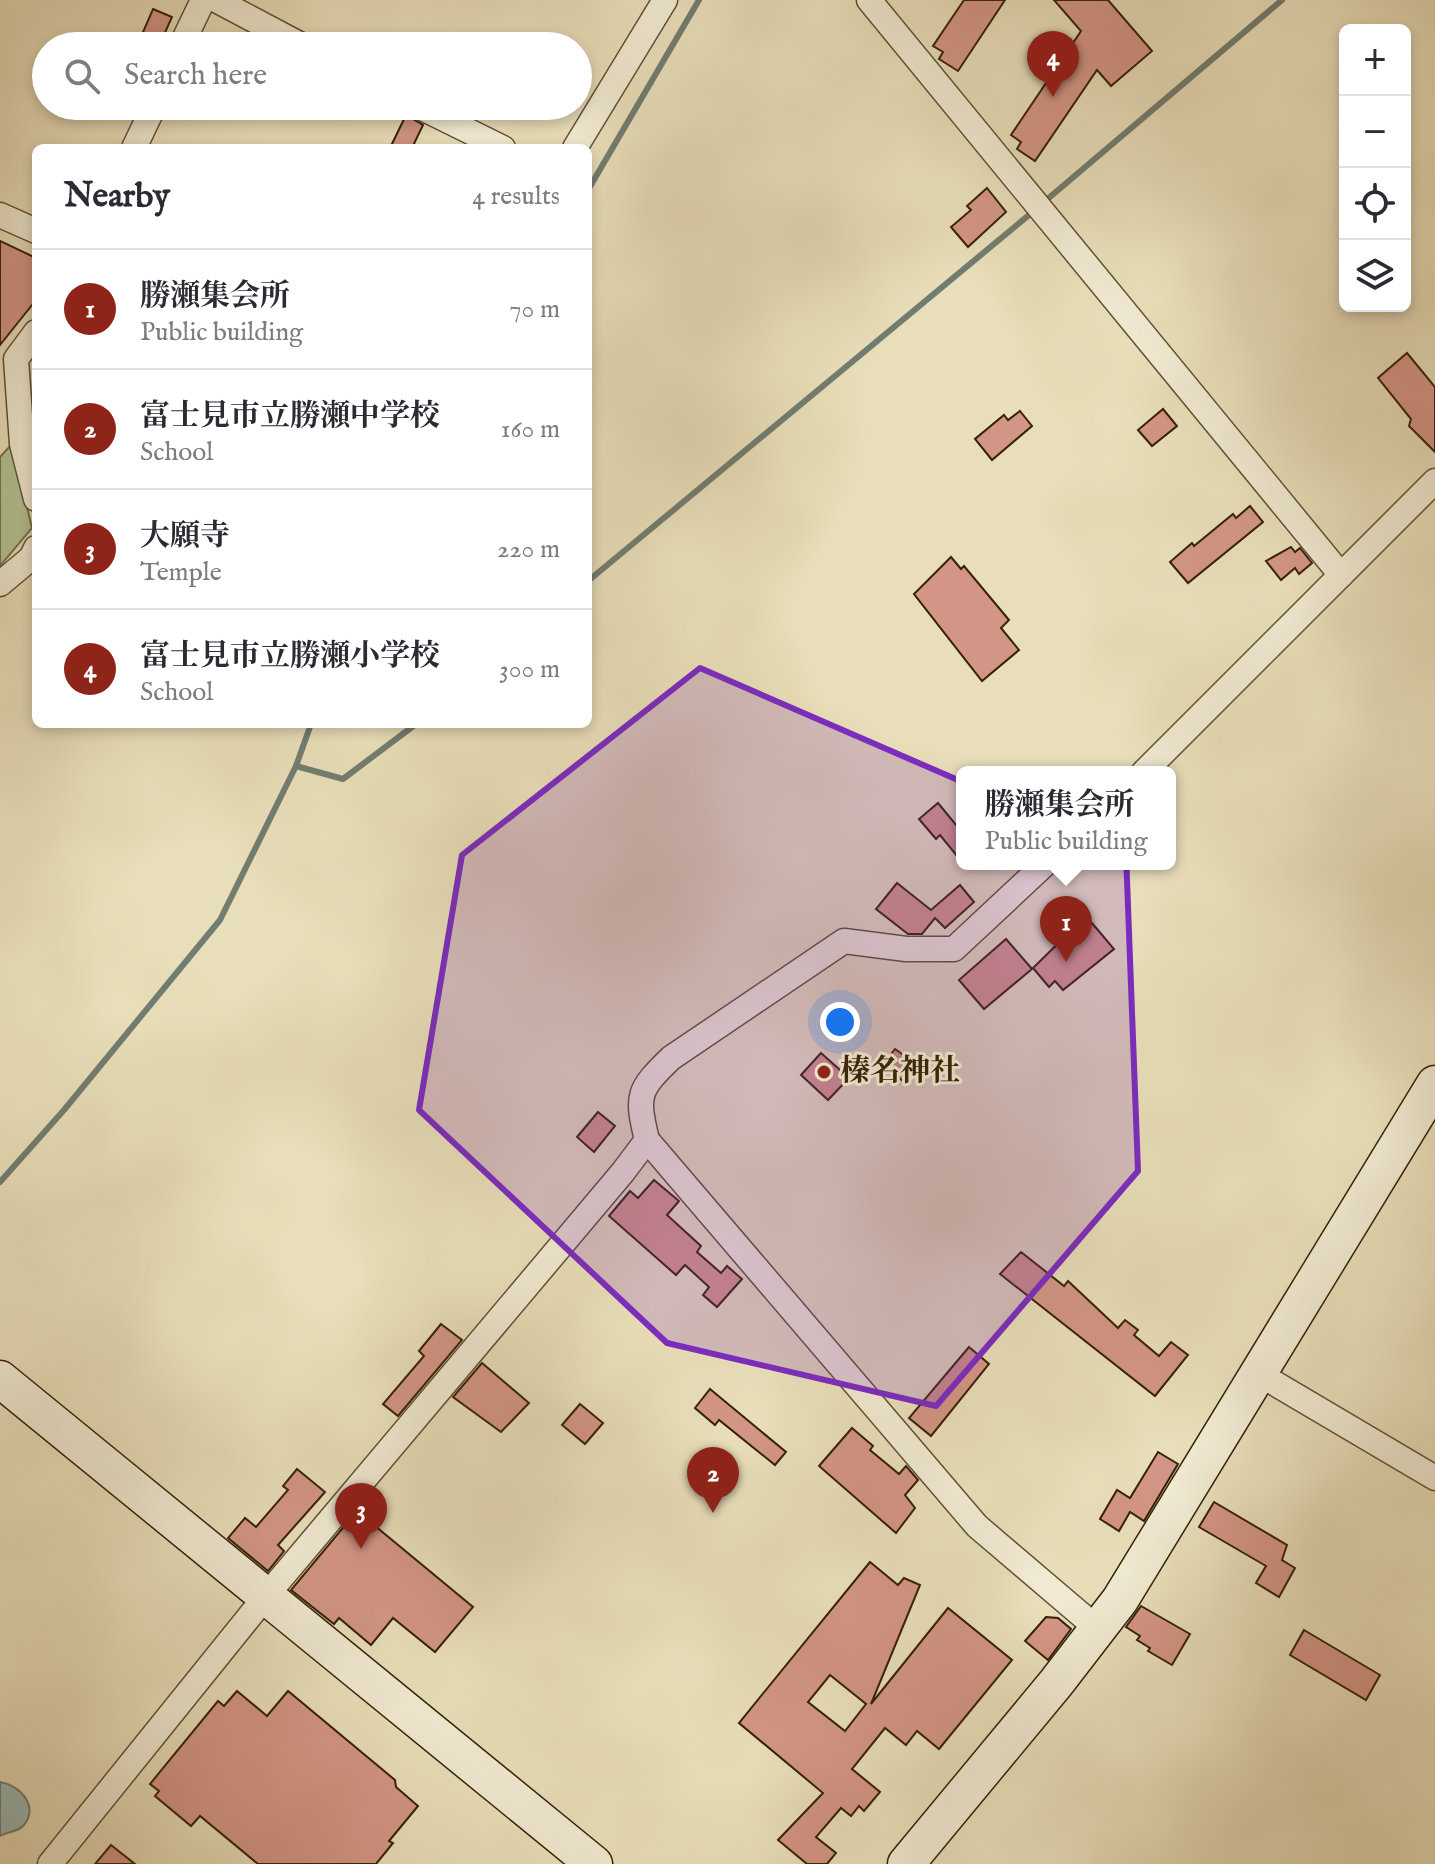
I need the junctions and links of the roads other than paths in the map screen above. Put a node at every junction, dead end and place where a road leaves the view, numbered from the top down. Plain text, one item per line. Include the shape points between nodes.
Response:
1 (203, 0) edge
2 (216, 0) edge
3 (665, 0) edge
4 (869, 0) edge
5 (188, 32) edge
6 (277, 32) edge
7 (147, 120) edge
8 (446, 120) edge
9 (136, 144) edge
10 (495, 144) edge
11 (577, 144) edge
12 (0, 215) edge
13 (32, 229) edge
14 (32, 337) edge
15 (1435, 481) edge
16 (32, 483) edge
17 (32, 556) edge
18 (1341, 575) junction
19 (0, 584) edge
20 (1150, 766) edge
21 (1039, 870) edge
22 (1435, 1084) edge
23 (647, 1140) junction
24 (1259, 1374) junction
25 (0, 1379) edge
26 (1435, 1478) edge
27 (266, 1596) junction
28 (1099, 1630) junction
29 (50, 1864) edge
30 (594, 1864) edge
31 (906, 1864) edge

1 - 5 street
2 - 6 street
3 - 11 street
4 - 18 street
7 - 9 street
8 - 10 street
12 - 13 street
14 - 16 street via 16,359 22,444
15 - 18 street
17 - 19 street
18 - 20 street
21 - 23 street via 954,949 844,941 671,1058 641,1093 638,1104
22 - 24 street
23 - 27 street
23 - 28 street via 977,1526
24 - 26 street
24 - 28 street
25 - 27 street
27 - 29 street
27 - 30 street
28 - 31 street

